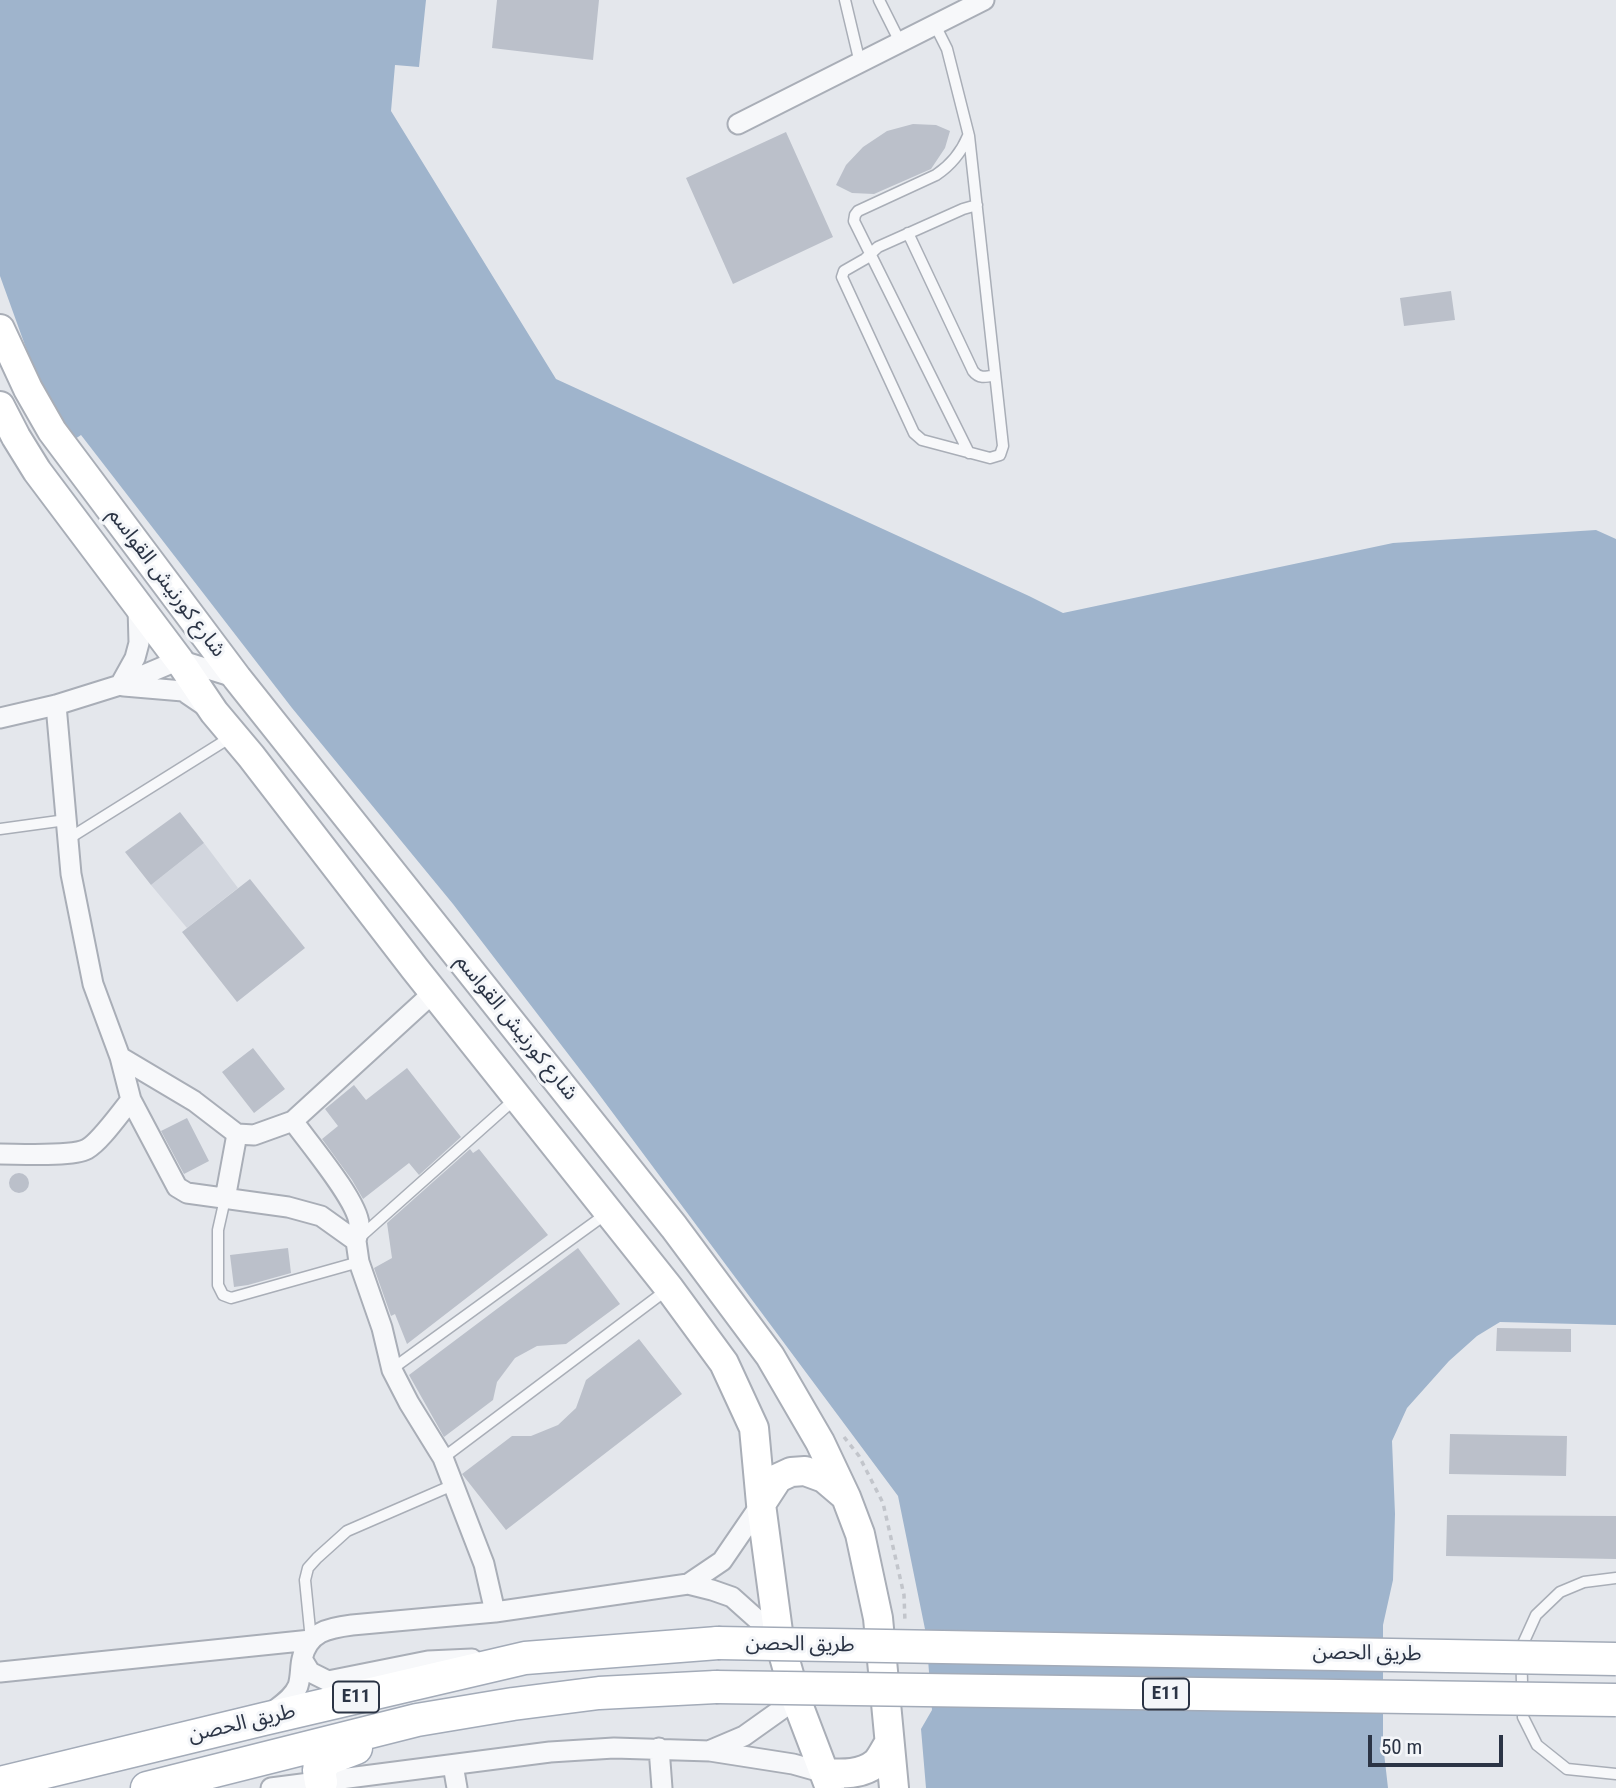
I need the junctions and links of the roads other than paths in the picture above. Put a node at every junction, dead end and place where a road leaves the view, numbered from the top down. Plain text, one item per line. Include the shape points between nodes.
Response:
1 (845, 0) edge
2 (879, 0) edge
3 (984, 0) edge
4 (935, 24) junction
5 (900, 42) junction
6 (860, 63) junction
7 (738, 124) dead end
8 (969, 136) junction
9 (977, 205) junction
10 (908, 233) junction
11 (870, 255) junction
12 (0, 329) edge
13 (995, 375) junction
14 (0, 406) edge
15 (969, 453) junction
16 (138, 607) junction
17 (179, 660) junction
18 (237, 678) junction
19 (120, 685) junction
20 (56, 705) junction
21 (214, 712) junction
22 (0, 718) edge
23 (234, 735) junction
24 (0, 829) edge
25 (67, 830) junction
26 (435, 992) junction
27 (120, 1057) junction
28 (517, 1097) junction
29 (131, 1100) junction
30 (293, 1121) junction
31 (237, 1134) junction
32 (0, 1154) edge
33 (225, 1199) junction
34 (609, 1212) junction
35 (356, 1241) junction
36 (359, 1262) junction
37 (669, 1289) junction
38 (391, 1370) junction
39 (443, 1458) junction
40 (453, 1485) junction
41 (846, 1497) junction
42 (761, 1504) junction
43 (1616, 1578) edge
44 (688, 1584) junction
45 (495, 1612) junction
46 (779, 1639) junction
47 (311, 1640) junction
48 (525, 1658) junction
49 (302, 1659) junction
50 (1616, 1659) edge
51 (0, 1672) edge
52 (716, 1687) junction
53 (796, 1699) junction
54 (1616, 1700) edge
55 (264, 1718) junction
56 (889, 1743) junction
57 (659, 1748) junction
58 (710, 1751) junction
59 (453, 1765) junction
60 (1616, 1774) edge
61 (827, 1780) edge
62 (321, 1782) junction
63 (0, 1783) edge
64 (278, 1787) edge
65 (147, 1788) edge
66 (457, 1788) edge
67 (662, 1788) edge
68 (894, 1788) edge

1 - 6 lane
2 - 5 lane
3 - 4 street
4 - 5 street
4 - 8 lane via 947,49
5 - 6 street
6 - 7 street
8 - 9 lane
8 - 11 lane via 952,163 936,175 856,212 855,225
9 - 10 lane
9 - 13 lane
10 - 11 lane
10 - 13 lane via 973,371 982,377
11 - 15 lane
11 - 15 lane via 842,277 911,428 922,440
12 - 18 main road, شارع كورنيش القواسم via 52,431
13 - 15 lane via 1002,451 990,458
14 - 16 main road, شارع كورنيش القواسم via 37,471
16 - 17 main road, شارع كورنيش القواسم
16 - 19 street via 139,643
17 - 18 street
17 - 19 street
17 - 21 main road, شارع كورنيش القواسم
18 - 41 main road, شارع كورنيش القواسم via 690,1248 770,1356 820,1441
19 - 20 street
19 - 21 street via 183,691
20 - 22 street
20 - 25 street
21 - 23 main road, شارع كورنيش القواسم
23 - 25 lane
23 - 26 main road, شارع كورنيش القواسم
24 - 25 lane
25 - 27 street via 93,984
26 - 28 main road, شارع كورنيش القواسم
26 - 30 street
27 - 29 street
27 - 31 street via 194,1101
28 - 34 main road, شارع كورنيش القواسم
28 - 35 lane
29 - 32 street via 89,1148 75,1153
29 - 33 street via 177,1186 187,1193
30 - 31 street via 254,1135
30 - 35 street via 347,1194 359,1224
31 - 33 street
33 - 35 street via 321,1216
33 - 36 lane via 218,1230 218,1285 223,1295 231,1298
34 - 37 main road, شارع كورنيش القواسم
34 - 38 lane
35 - 36 street
36 - 38 street
37 - 39 lane
37 - 42 main road, شارع كورنيش القواسم via 724,1363 754,1428
38 - 39 street
39 - 40 street
40 - 45 street via 484,1564
40 - 47 lane via 347,1531 308,1567 305,1580
41 - 42 main road via 824,1478 791,1472 778,1478
41 - 56 main road, شارع كورنيش القواسم via 860,1534 878,1618
42 - 44 street via 722,1562
42 - 46 main road, شارع كورنيش القواسم
43 - 60 lane via 1584,1582 1560,1592 1536,1615 1521,1648 1523,1717 1537,1745 1567,1769
44 - 45 street
44 - 46 street via 732,1597
45 - 47 street via 333,1628
46 - 53 main road, شارع كورنيش القواسم
47 - 49 street
47 - 51 street
48 - 49 street via 428,1661 328,1681 310,1672
48 - 50 main road, طريق الحصن / E11, bridge via 718,1643
48 - 55 main road, طريق الحصن / E11
49 - 55 street via 298,1686 290,1699
52 - 54 main road, طريق الحصن / E11, bridge
52 - 62 main road via 423,1733 359,1748 327,1759 319,1770
52 - 65 main road, طريق الحصن / E11 via 599,1693 431,1718
53 - 58 street via 744,1736
53 - 61 main road, شارع كورنيش القواسم
55 - 63 main road, طريق الحصن / E11
56 - 61 main road via 877,1762 860,1772
56 - 68 main road, شارع كورنيش القواسم
57 - 58 street
57 - 59 street via 550,1752
57 - 67 street
58 - 61 street via 793,1765
59 - 62 street
59 - 66 street
62 - 64 street

